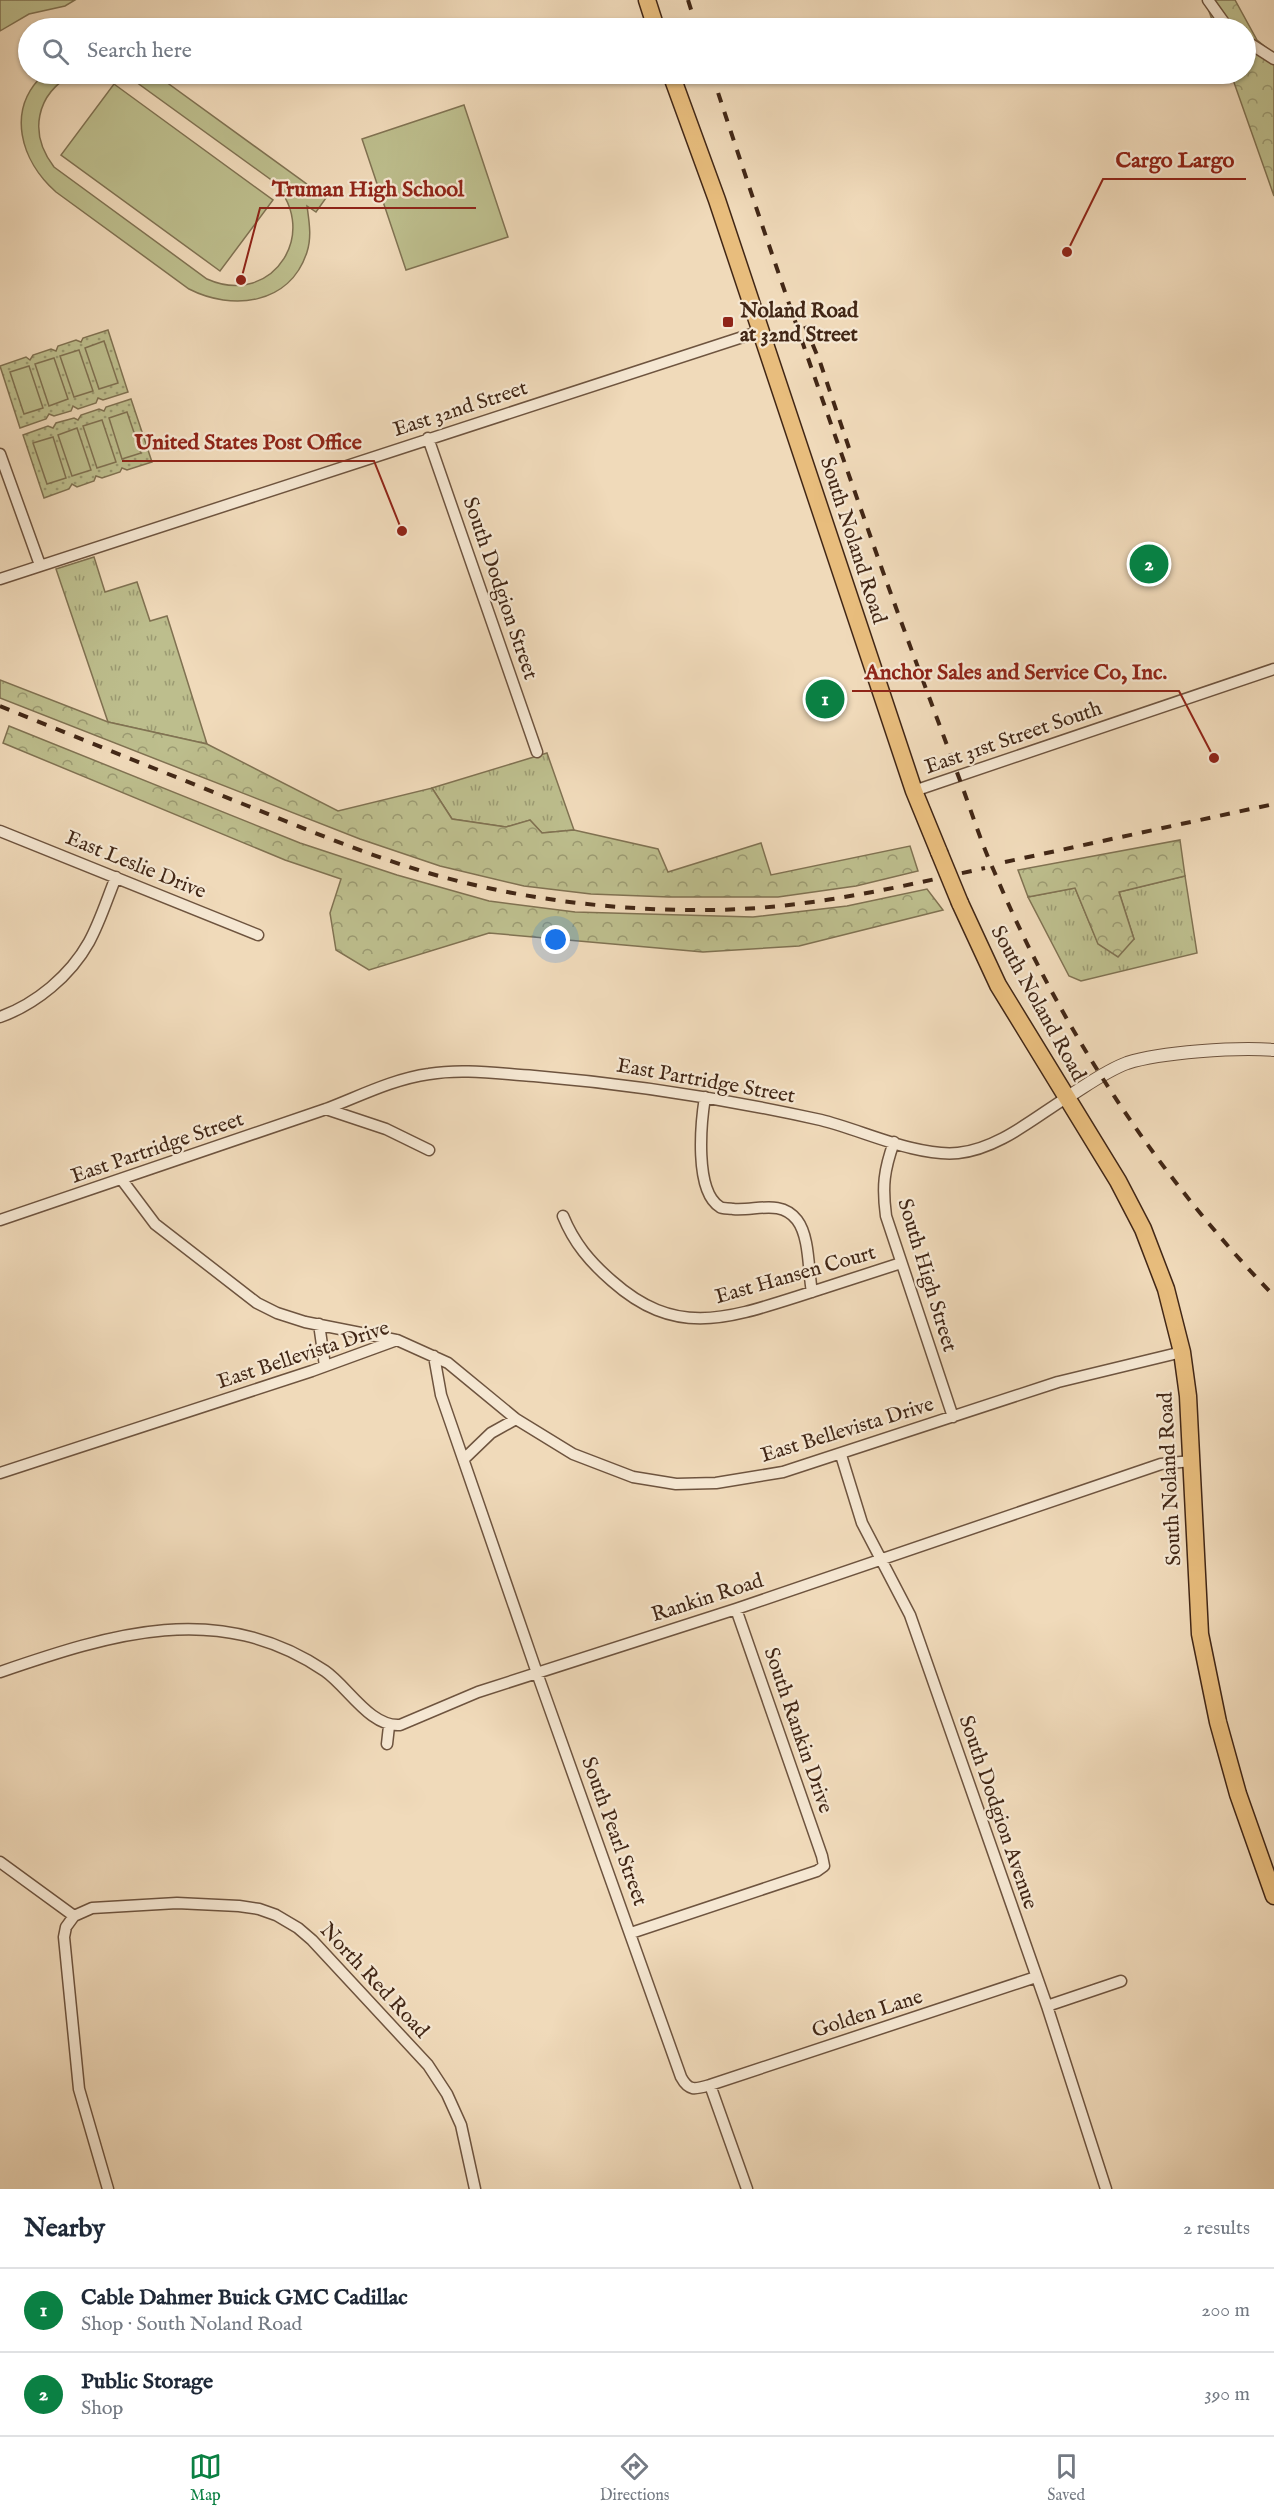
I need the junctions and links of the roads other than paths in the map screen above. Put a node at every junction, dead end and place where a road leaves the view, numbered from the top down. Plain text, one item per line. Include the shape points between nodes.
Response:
1 (647, 0) edge
2 (1208, 0) edge
3 (653, 18) edge
4 (1221, 18) edge
5 (1256, 48) edge
6 (1274, 59) edge
7 (675, 84) edge
8 (761, 331) junction
9 (428, 438) junction
10 (0, 454) edge
11 (40, 565) junction
12 (0, 579) edge
13 (1274, 669) edge
14 (537, 752) dead end
15 (914, 791) junction
16 (0, 831) edge
17 (116, 877) junction
18 (258, 935) dead end
19 (0, 1017) edge
20 (1274, 1050) edge
21 (705, 1097) junction
22 (1066, 1098) junction
23 (326, 1109) junction
24 (894, 1142) junction
25 (429, 1150) dead end
26 (122, 1180) junction
27 (563, 1216) dead end
28 (0, 1220) edge
29 (900, 1263) junction
30 (812, 1292) junction
31 (319, 1324) junction
32 (397, 1340) junction
33 (1182, 1352) junction
34 (434, 1356) junction
35 (325, 1366) junction
36 (953, 1417) junction
37 (516, 1419) junction
38 (841, 1455) junction
39 (464, 1459) junction
40 (1191, 1461) junction
41 (0, 1473) edge
42 (882, 1560) junction
43 (736, 1609) junction
44 (0, 1672) edge
45 (537, 1674) junction
46 (389, 1726) junction
47 (387, 1743) dead end
48 (0, 1862) edge
49 (1274, 1896) edge
50 (74, 1916) junction
51 (631, 1933) junction
52 (1036, 1977) junction
53 (1121, 1981) dead end
54 (1047, 2006) junction
55 (710, 2085) junction
56 (108, 2189) edge
57 (475, 2189) edge
58 (747, 2189) edge
59 (1106, 2189) edge

1 - 3 main road
2 - 4 street
5 - 6 street
7 - 8 main road, South Noland Road
8 - 9 street, East 32nd Street
8 - 15 main road, South Noland Road
9 - 11 street, East 32nd Street
9 - 14 street, South Dodgion Street
10 - 11 street
11 - 12 street, East 32nd Street
13 - 15 street, East 31st Street South
15 - 22 main road, South Noland Road, bridge via 998,985
16 - 17 street, East Leslie Drive
17 - 18 street, East Leslie Drive
17 - 19 street via 89,942 75,963 45,993
20 - 22 street via 1186,1053 1127,1063
21 - 23 street, East Partridge Street via 625,1084 471,1072 430,1073
21 - 24 street, East Partridge Street via 829,1122
21 - 30 street via 702,1163 710,1196 720,1207 744,1210 772,1206 791,1214 805,1239
22 - 24 street, East Partridge Street via 998,1141 974,1150 946,1154
22 - 33 main road, South Noland Road via 1118,1181 1143,1230 1166,1289
23 - 25 street via 386,1129
23 - 26 street, East Partridge Street
24 - 29 street, South High Street via 882,1190
26 - 28 street, East Partridge Street
26 - 31 street via 155,1224 234,1288 277,1313
27 - 30 street, East Hansen Court via 583,1254 629,1295 655,1309 717,1319
29 - 30 street, East Hansen Court
29 - 36 street, South High Street
31 - 32 street
31 - 35 street
32 - 34 street, East Bellevista Drive
32 - 35 street, East Bellevista Drive
33 - 36 street, East Bellevista Drive via 1058,1382
33 - 40 main road, South Noland Road
34 - 37 street, East Bellevista Drive
34 - 39 street, South Pearl Street via 441,1395
35 - 41 street, East Bellevista Drive
36 - 38 street, East Bellevista Drive
37 - 38 street, East Bellevista Drive via 591,1462 633,1477 676,1484 716,1483 783,1472
37 - 39 street via 491,1433
38 - 42 street, South Dodgion Avenue via 862,1523
39 - 45 street, South Pearl Street
40 - 42 street, Rankin Road via 1161,1464
40 - 49 main road, South Noland Road via 1200,1634 1238,1794
42 - 43 street, Rankin Road
42 - 52 street, South Dodgion Avenue via 910,1615
43 - 45 street, Rankin Road
43 - 51 street, South Rankin Drive via 824,1866
44 - 46 street via 66,1649 120,1636 163,1629 220,1630 283,1647 325,1671 375,1720
45 - 46 street, Rankin Road
45 - 51 street, South Pearl Street
46 - 47 street
48 - 50 street
50 - 56 street via 64,1937 79,2089
50 - 57 street, North Red Road via 92,1908 177,1903 238,1906 276,1915 298,1928 428,2065 461,2125
51 - 55 street, South Pearl Street via 685,2084 694,2090
52 - 54 street, South Dodgion Avenue
52 - 55 street, Golden Lane
53 - 54 street
54 - 59 street, South Dodgion Avenue
55 - 58 street

